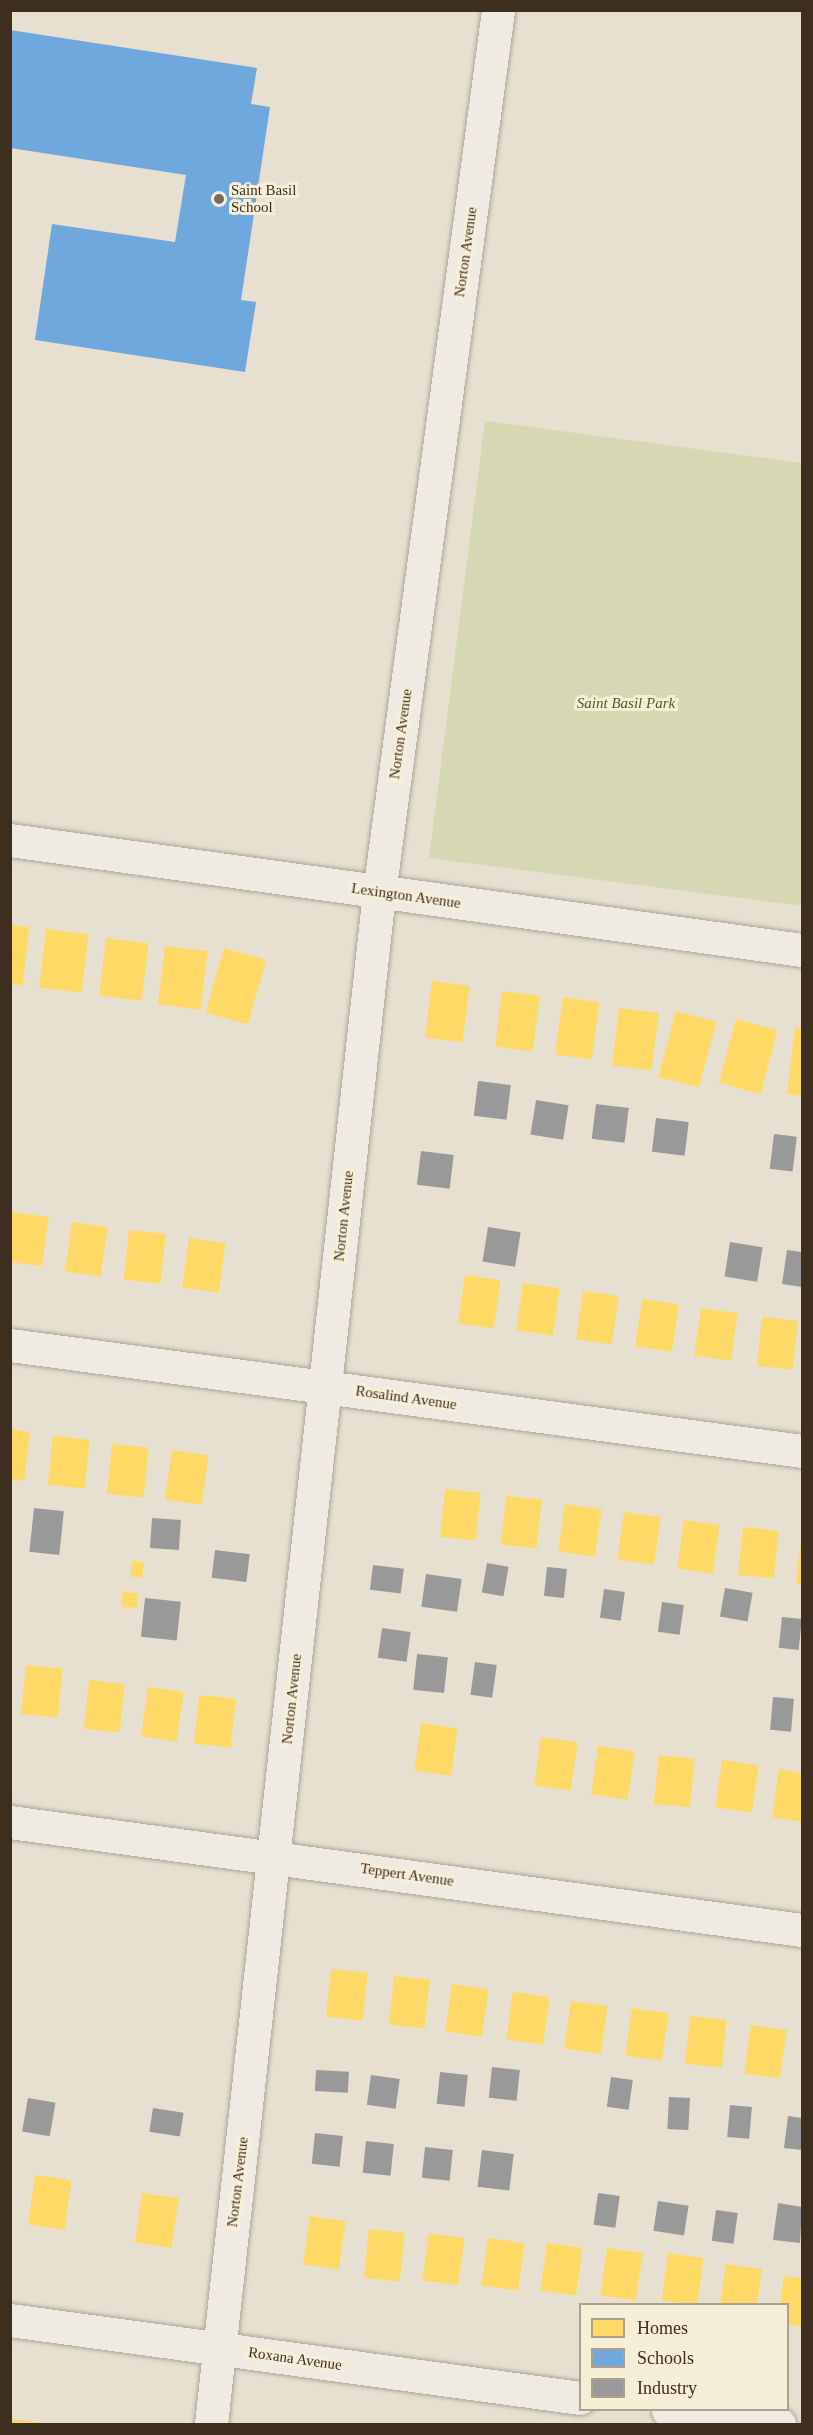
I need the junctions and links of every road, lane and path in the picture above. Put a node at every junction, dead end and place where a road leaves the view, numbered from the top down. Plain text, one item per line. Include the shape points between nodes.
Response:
1 (498, 10) edge
2 (10, 840) edge
3 (379, 893) junction
4 (802, 950) edge
5 (10, 1345) edge
6 (325, 1388) junction
7 (802, 1451) edge
8 (10, 1822) edge
9 (275, 1857) junction
10 (802, 1930) edge
11 (10, 2320) edge
12 (219, 2349) junction
13 (579, 2398) edge
14 (683, 2411) edge
15 (211, 2424) edge
16 (778, 2424) edge

1 - 3 street, Norton Avenue
2 - 3 street, Lexington Avenue
3 - 4 street, Lexington Avenue
3 - 6 street, Norton Avenue
5 - 6 street, Rosalind Avenue
6 - 7 street, Rosalind Avenue
6 - 9 street, Norton Avenue
8 - 9 street, Teppert Avenue
9 - 10 street, Teppert Avenue
9 - 12 street, Norton Avenue
11 - 12 street, Roxana Avenue
12 - 13 street, Roxana Avenue
12 - 15 street, Norton Avenue
14 - 16 street

